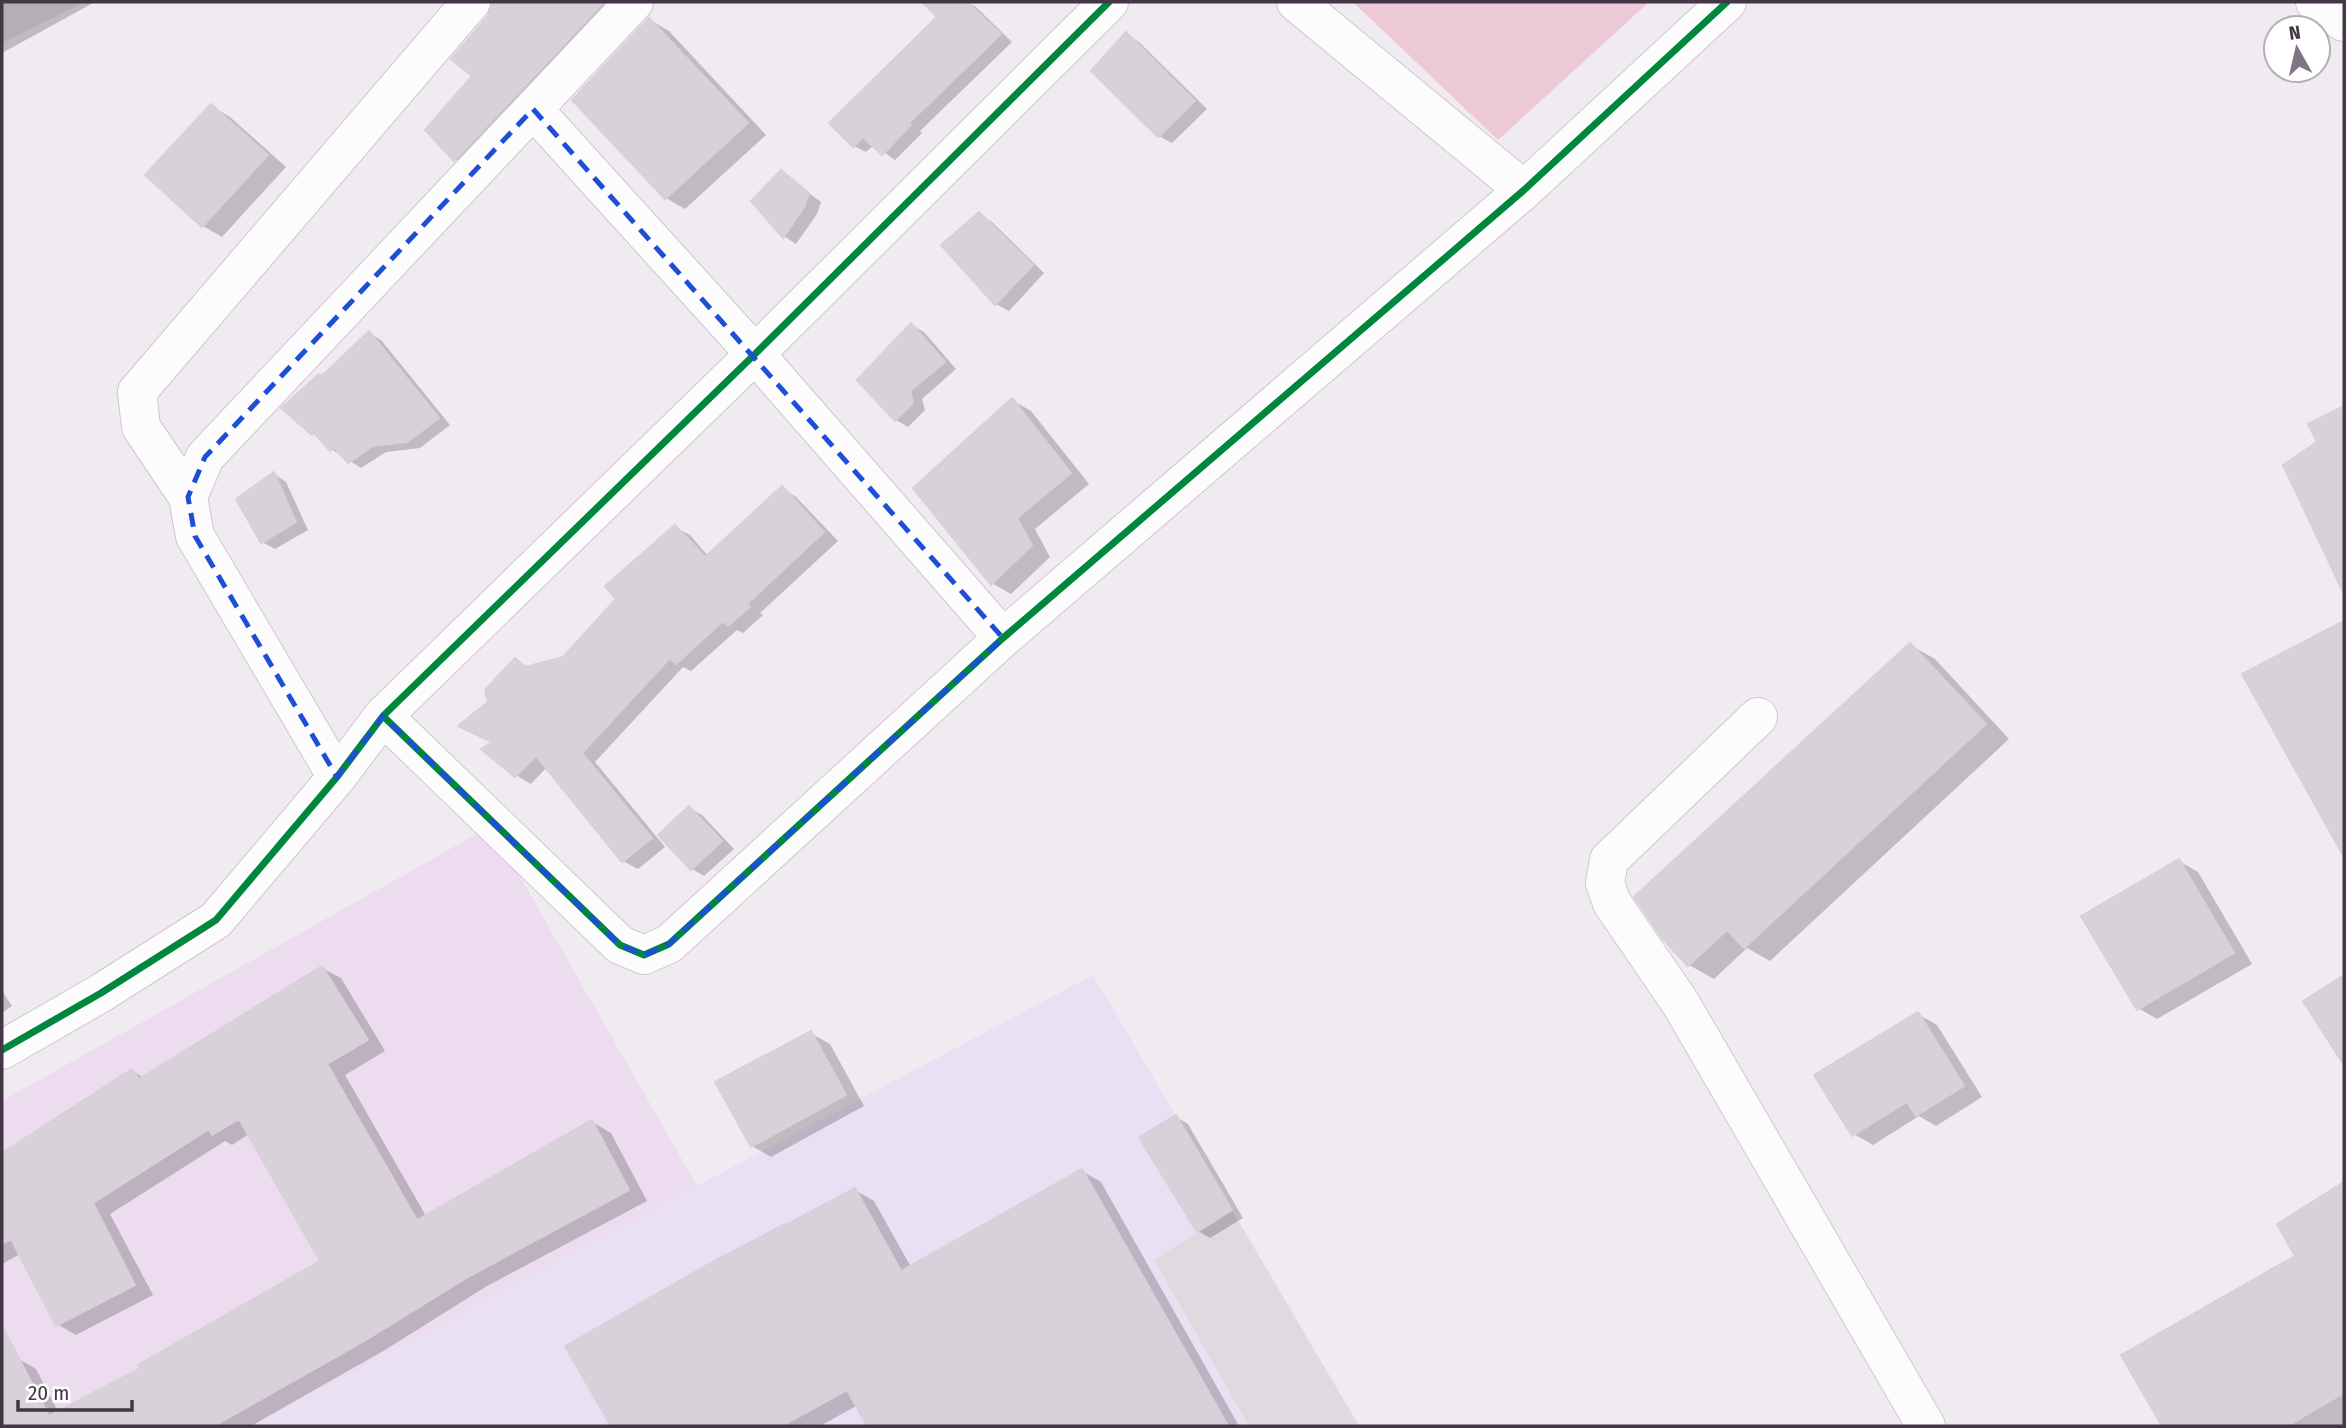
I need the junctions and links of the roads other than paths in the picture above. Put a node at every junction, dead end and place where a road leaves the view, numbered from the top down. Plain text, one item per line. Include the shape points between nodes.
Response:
1 (471, 2) edge
2 (634, 2) edge
3 (1109, 2) edge
4 (1296, 2) edge
5 (1727, 2) edge
6 (2315, 2) edge
7 (2344, 22) edge
8 (533, 109) junction
9 (1524, 190) junction
10 (755, 354) junction
11 (188, 496) junction
12 (1003, 638) junction
13 (383, 716) junction
14 (1758, 716) dead end
15 (337, 777) junction
16 (2, 1049) edge
17 (1926, 1426) edge

1 - 11 street via 136,392 141,426
2 - 8 street
3 - 10 street
4 - 9 street
5 - 9 street
6 - 7 street
8 - 10 street
8 - 11 street via 205,457
9 - 12 street
10 - 12 street
10 - 13 street
11 - 15 street via 195,536
12 - 13 street via 669,944 644,955 620,945
13 - 15 street
14 - 17 street via 1609,860 1605,883 1612,903 1681,1004
15 - 16 street via 216,920

